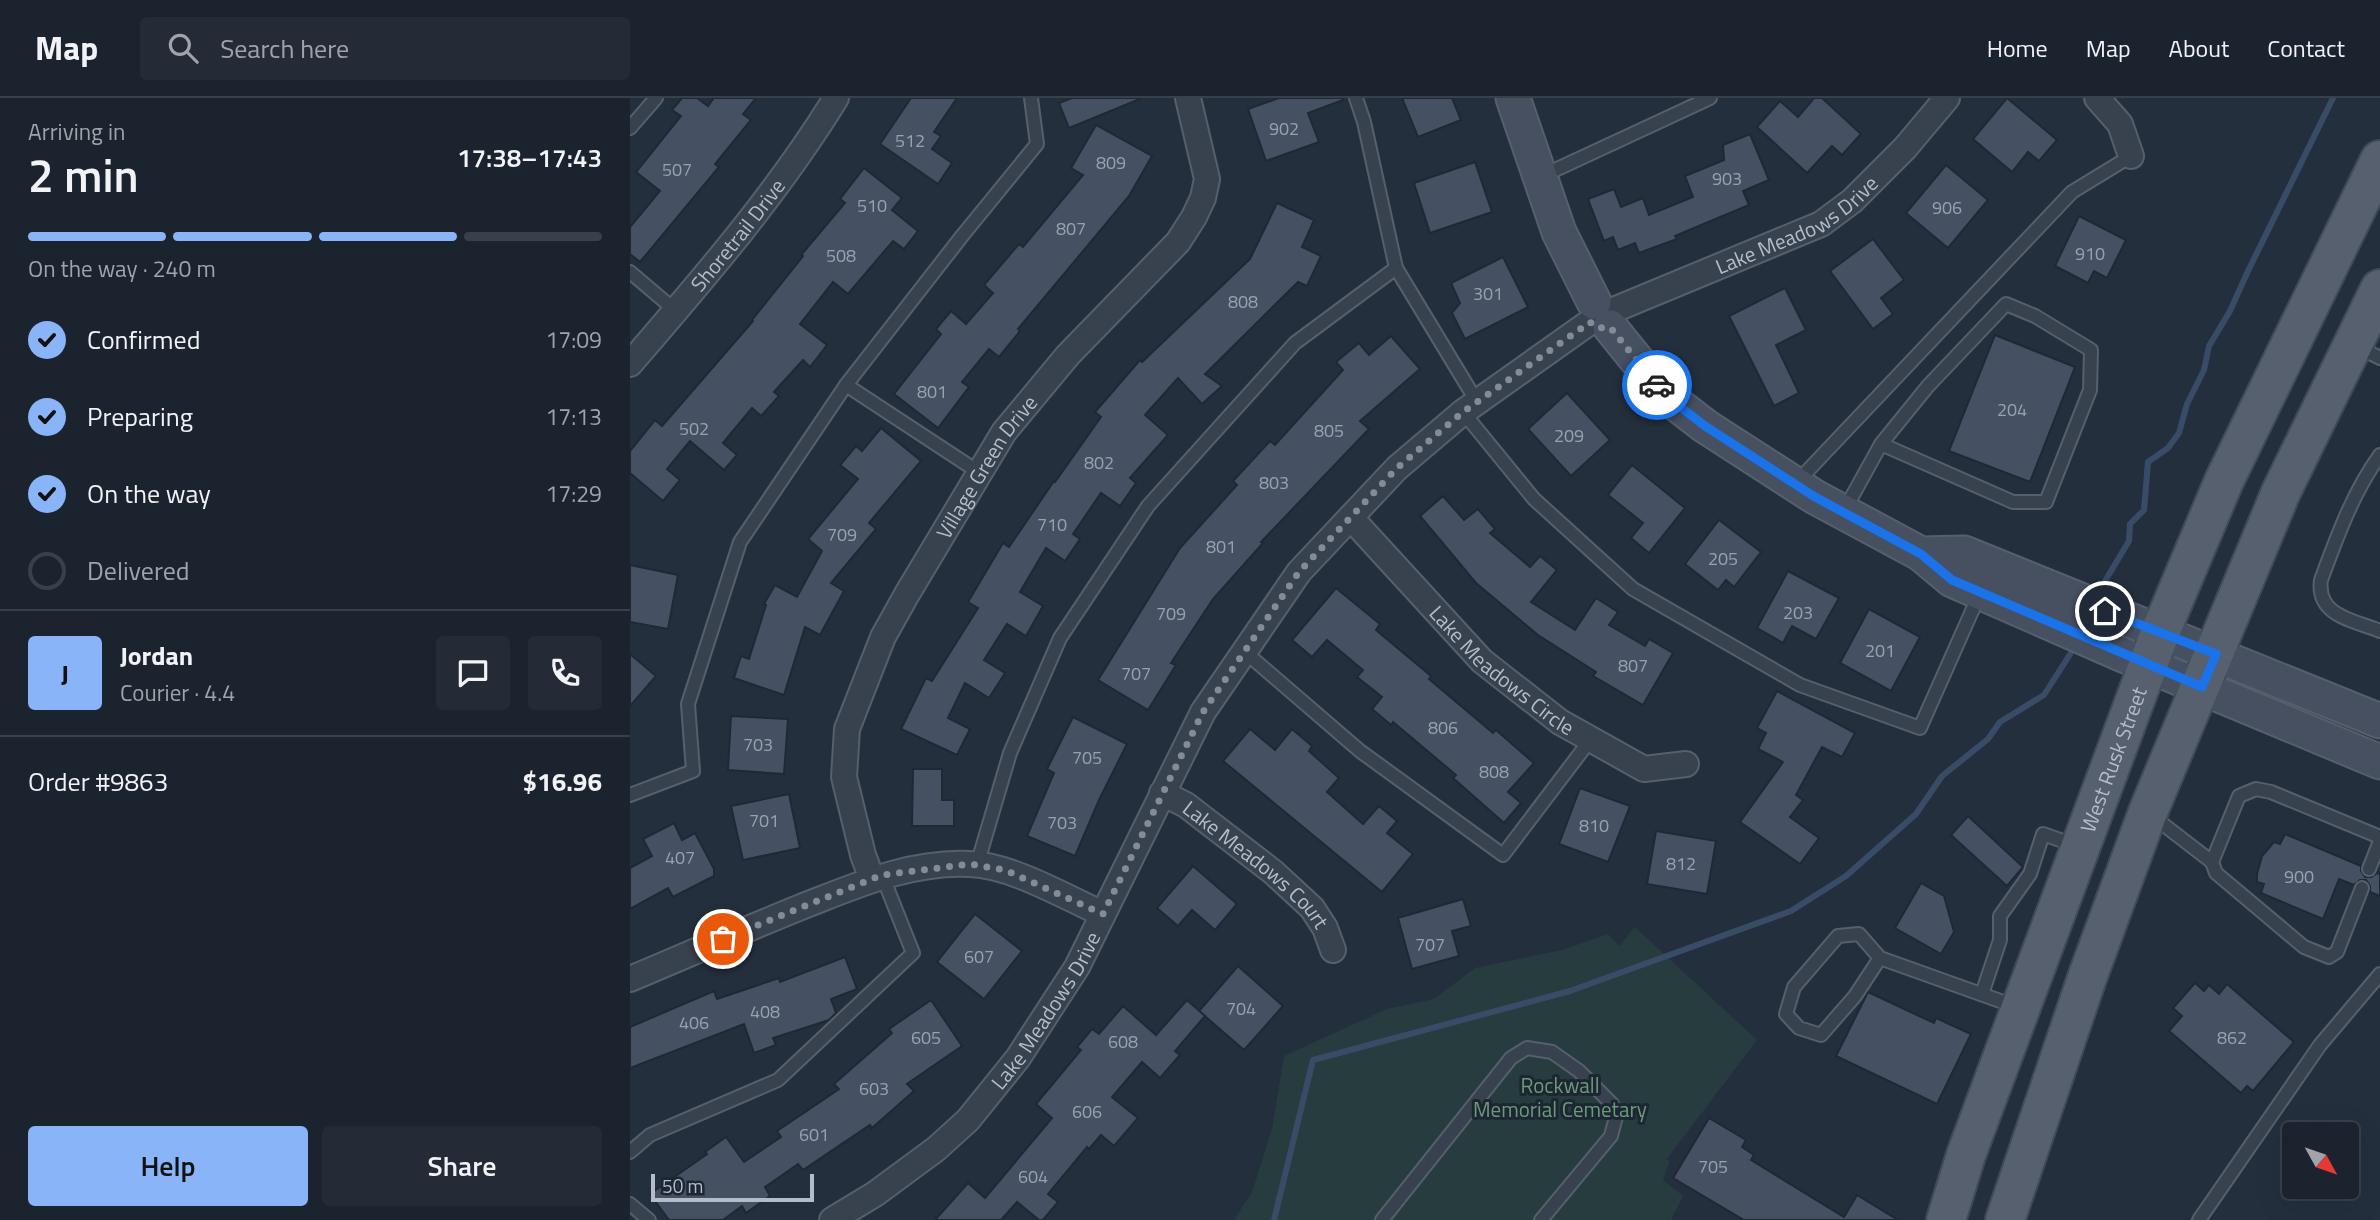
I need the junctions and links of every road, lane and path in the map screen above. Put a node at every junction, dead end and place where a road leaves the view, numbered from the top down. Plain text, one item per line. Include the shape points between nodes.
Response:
1 (656, 98) edge
2 (836, 98) edge
3 (1031, 98) edge
4 (1188, 98) edge
5 (1356, 98) edge
6 (1513, 98) edge
7 (1710, 98) edge
8 (1947, 98) edge
9 (2096, 98) edge
10 (630, 128) edge
11 (2131, 156) joint
12 (2380, 160) edge
13 (1539, 178) junction
14 (1396, 268) junction
15 (630, 272) edge
16 (2380, 289) edge
17 (676, 311) junction
18 (1602, 315) junction
19 (2366, 351) edge
20 (630, 364) edge
21 (846, 385) junction
22 (1470, 407) junction
23 (1881, 443) junction
24 (2380, 455) edge
25 (980, 473) junction
26 (2366, 474) junction
27 (2380, 480) edge
28 (1795, 484) junction
29 (1843, 512) junction
30 (1350, 518) junction
31 (1921, 554) junction
32 (1980, 593) junction
33 (2060, 611) junction
34 (2380, 631) edge
35 (2154, 649) junction
36 (1245, 652) junction
37 (2209, 670) junction
38 (2380, 721) edge
39 (1591, 739) junction
40 (2380, 762) edge
41 (1686, 764) dead end
42 (1162, 793) junction
43 (630, 795) edge
44 (2148, 812) junction
45 (2380, 839) edge
46 (2080, 847) junction
47 (2212, 862) junction
48 (977, 865) junction
49 (2369, 869) dead end
50 (877, 877) junction
51 (2362, 888) dead end
52 (1103, 914) junction
53 (1333, 950) dead end
54 (1880, 958) junction
55 (2380, 974) edge
56 (630, 979) edge
57 (1982, 994) junction
58 (2021, 1008) junction
59 (630, 1152) edge
60 (630, 1204) edge
61 (649, 1220) edge
62 (832, 1220) edge
63 (1382, 1220) edge
64 (1541, 1220) edge
65 (1946, 1220) edge
66 (2005, 1220) edge
67 (2199, 1220) edge

1 - 10 lane
2 - 17 street, Shoretrail Drive via 728,250
3 - 21 lane via 1037,144
4 - 25 street, Village Green Drive via 1207,179 1195,217 1178,242 1068,355 1012,422
5 - 14 lane
6 - 13 street
7 - 13 lane
8 - 18 street, Lake Meadows Drive via 1905,148 1852,201 1821,224
9 - 11 street via 2120,124
11 - 28 lane via 2072,192
12 - 35 main road, West Rusk Street via 2224,481
13 - 18 street via 1570,256
14 - 22 lane
14 - 48 lane via 1295,344 1148,506 1060,638 1010,753
15 - 17 lane
16 - 19 main road
17 - 20 street, Shoretrail Drive
18 - 22 street, Lake Meadows Drive
18 - 28 street via 1670,399
19 - 37 main road via 2281,492
21 - 25 lane
21 - 43 lane via 740,542 688,704 693,771
22 - 30 street, Lake Meadows Drive via 1397,468
22 - 32 lane via 1534,499 1633,589 1800,685 1920,728
23 - 23 lane via 2006,304 2091,350 2090,390 2046,502 2013,502
23 - 29 lane
24 - 26 lane
25 - 50 street, Village Green Drive via 883,637 847,729 844,777 863,855
26 - 27 lane
26 - 34 lane via 2324,572 2319,596 2328,609
28 - 29 street
29 - 31 street
30 - 36 street, Lake Meadows Drive via 1299,572
30 - 39 street, Lake Meadows Circle via 1482,661 1560,722
31 - 32 street via 1952,580
31 - 33 street via 1964,553
32 - 33 street
33 - 35 street via 2112,649
33 - 35 street via 2125,619
35 - 37 street
35 - 46 main road, West Rusk Street
36 - 39 lane via 1360,751 1503,855
36 - 42 street, Lake Meadows Drive via 1203,712
37 - 38 street
37 - 40 street
37 - 44 main road
39 - 41 street, Lake Meadows Circle via 1644,769
42 - 52 street, Lake Meadows Drive
42 - 53 street, Lake Meadows Court via 1186,805 1283,881 1312,908
44 - 47 lane
44 - 66 main road
45 - 47 lane via 2256,789 2239,796
45 - 49 lane
46 - 57 lane via 2043,834 2030,874 2000,916 2000,940
46 - 58 main road, West Rusk Street
47 - 51 lane via 2216,873 2304,947 2329,957 2337,952
48 - 50 street via 937,866
48 - 52 street via 1005,870
50 - 56 street
50 - 59 lane via 914,953 778,1080 650,1136
52 - 62 street, Lake Meadows Drive via 1077,967 1017,1058 968,1120 875,1194
54 - 54 lane via 1821,1035 1799,1028 1786,1014 1794,987 1838,936 1859,934
54 - 57 lane
55 - 67 lane via 2320,1045
57 - 58 lane
58 - 65 main road, West Rusk Street
60 - 61 lane
63 - 64 lane via 1511,1058 1527,1048 1552,1052 1579,1071 1612,1104 1616,1117 1611,1136

